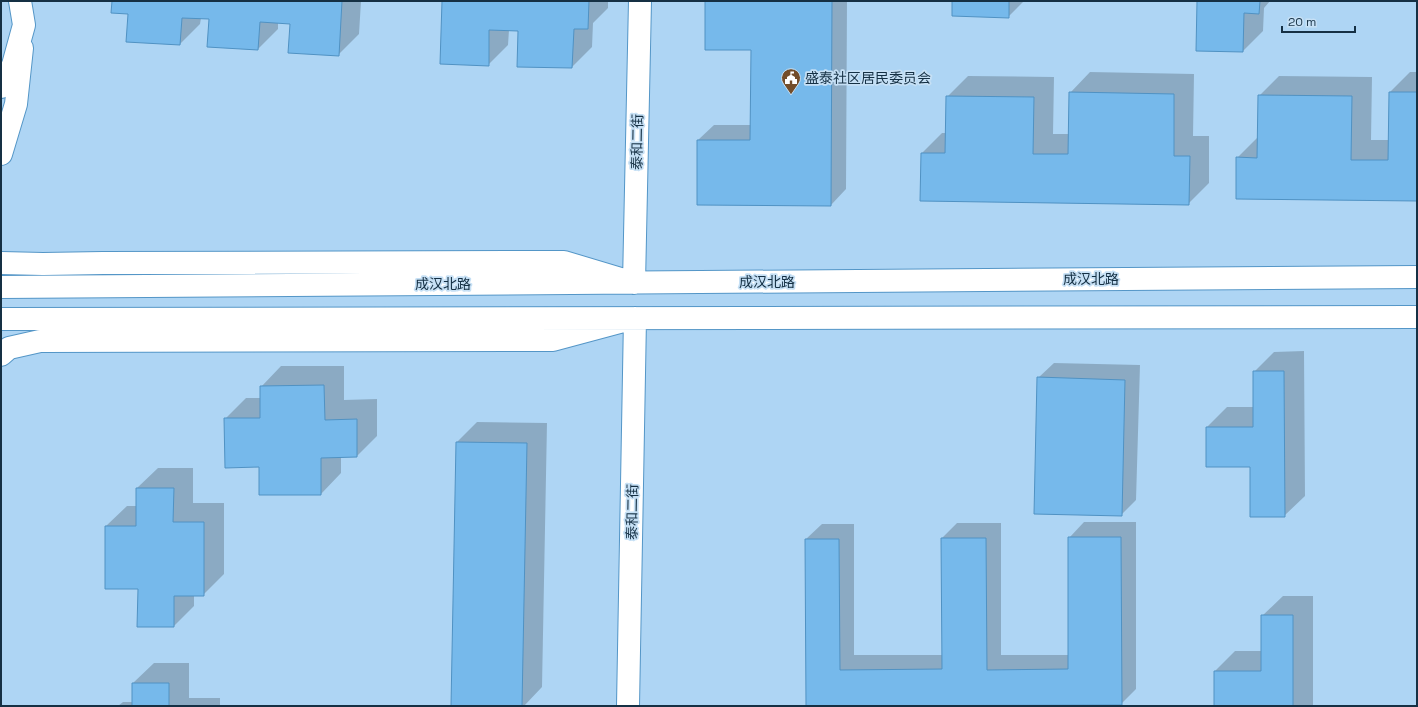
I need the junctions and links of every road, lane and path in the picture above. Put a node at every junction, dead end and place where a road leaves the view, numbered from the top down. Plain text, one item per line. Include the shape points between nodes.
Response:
1 (20, 1) edge
2 (640, 1) edge
3 (24, 25) junction
4 (1, 87) edge
5 (1, 154) edge
6 (1, 263) edge
7 (1417, 277) edge
8 (634, 283) junction
9 (1, 287) edge
10 (1417, 317) edge
11 (635, 318) junction
12 (1, 319) edge
13 (1, 355) edge
14 (628, 706) edge

1 - 3 main road
2 - 8 main road, 泰和二街
3 - 4 main road via 13,65
3 - 5 main road via 16,104
6 - 8 main road via 564,262
7 - 8 main road, 成汉北路
8 - 9 main road, 成汉北路
10 - 11 main road
11 - 12 main road
11 - 13 main road via 553,340 40,341 9,348
11 - 14 main road, 泰和二街

